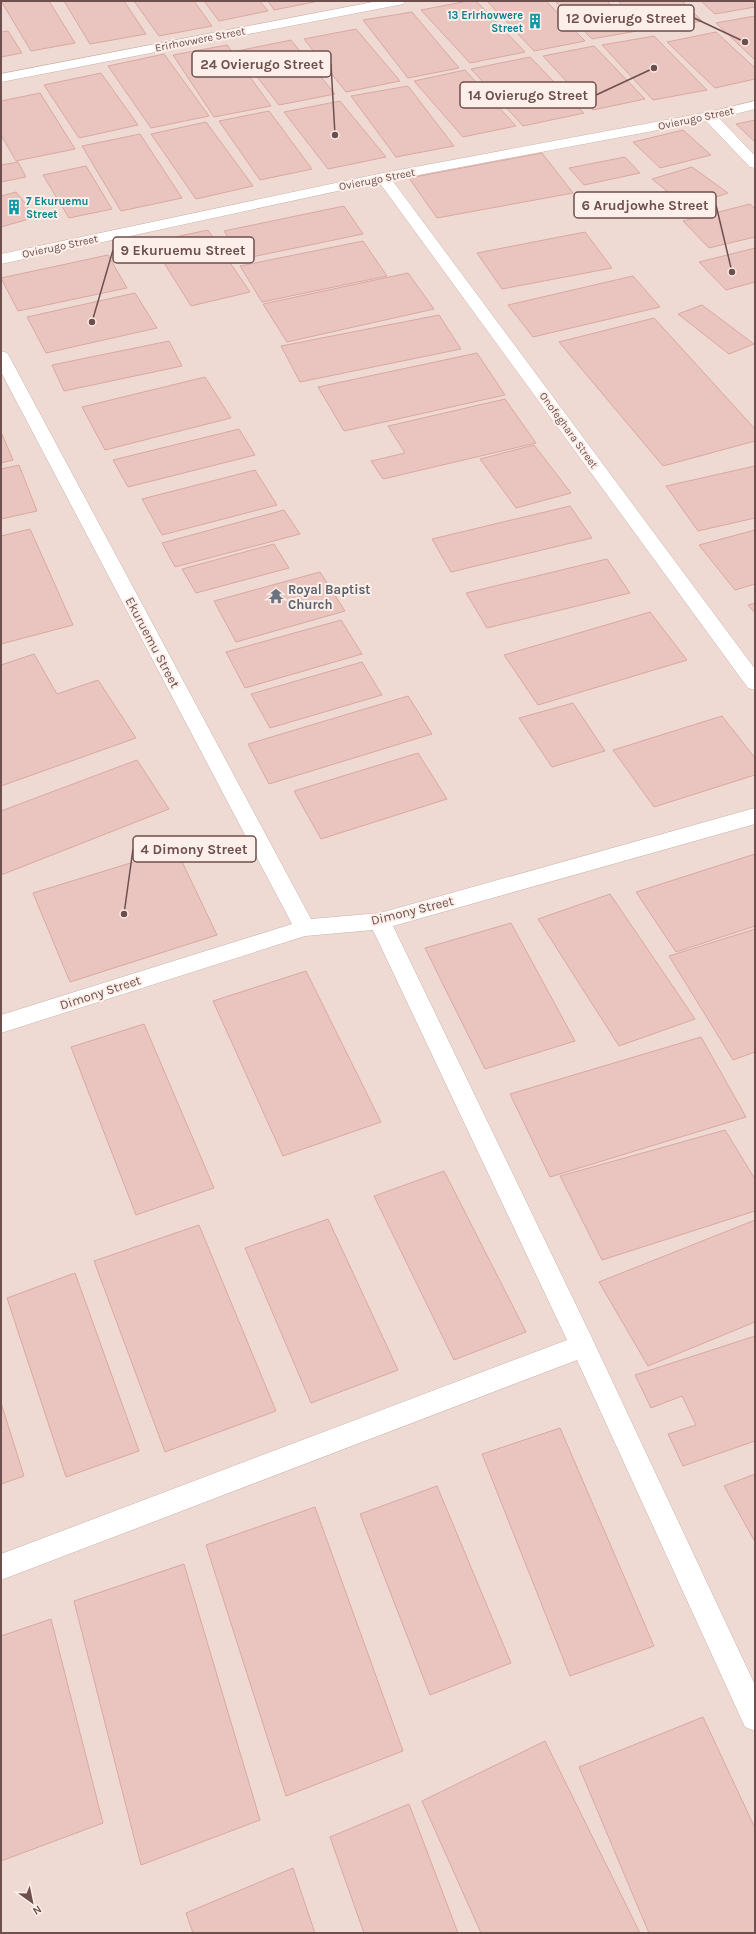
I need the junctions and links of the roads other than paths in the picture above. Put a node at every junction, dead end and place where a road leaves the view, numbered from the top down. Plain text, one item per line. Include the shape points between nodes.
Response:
1 (398, 1) edge
2 (1, 78) edge
3 (755, 105) edge
4 (709, 116) junction
5 (755, 164) edge
6 (383, 177) junction
7 (1, 259) edge
8 (1, 356) edge
9 (755, 683) edge
10 (755, 816) edge
11 (380, 920) junction
12 (304, 928) junction
13 (1, 1024) edge
14 (583, 1346) junction
15 (1, 1567) edge
16 (755, 1717) edge

1 - 2 street, Erirhovwere Street
3 - 4 street, Ovierugo Street
4 - 5 street
4 - 6 street, Ovierugo Street
6 - 7 street, Ovierugo Street
6 - 9 street, Onofeghara Street
8 - 12 street, Ekuruemu Street
10 - 11 street, Dimony Street
11 - 12 street, Dimony Street
11 - 14 street
12 - 13 street, Dimony Street
14 - 15 street
14 - 16 street

